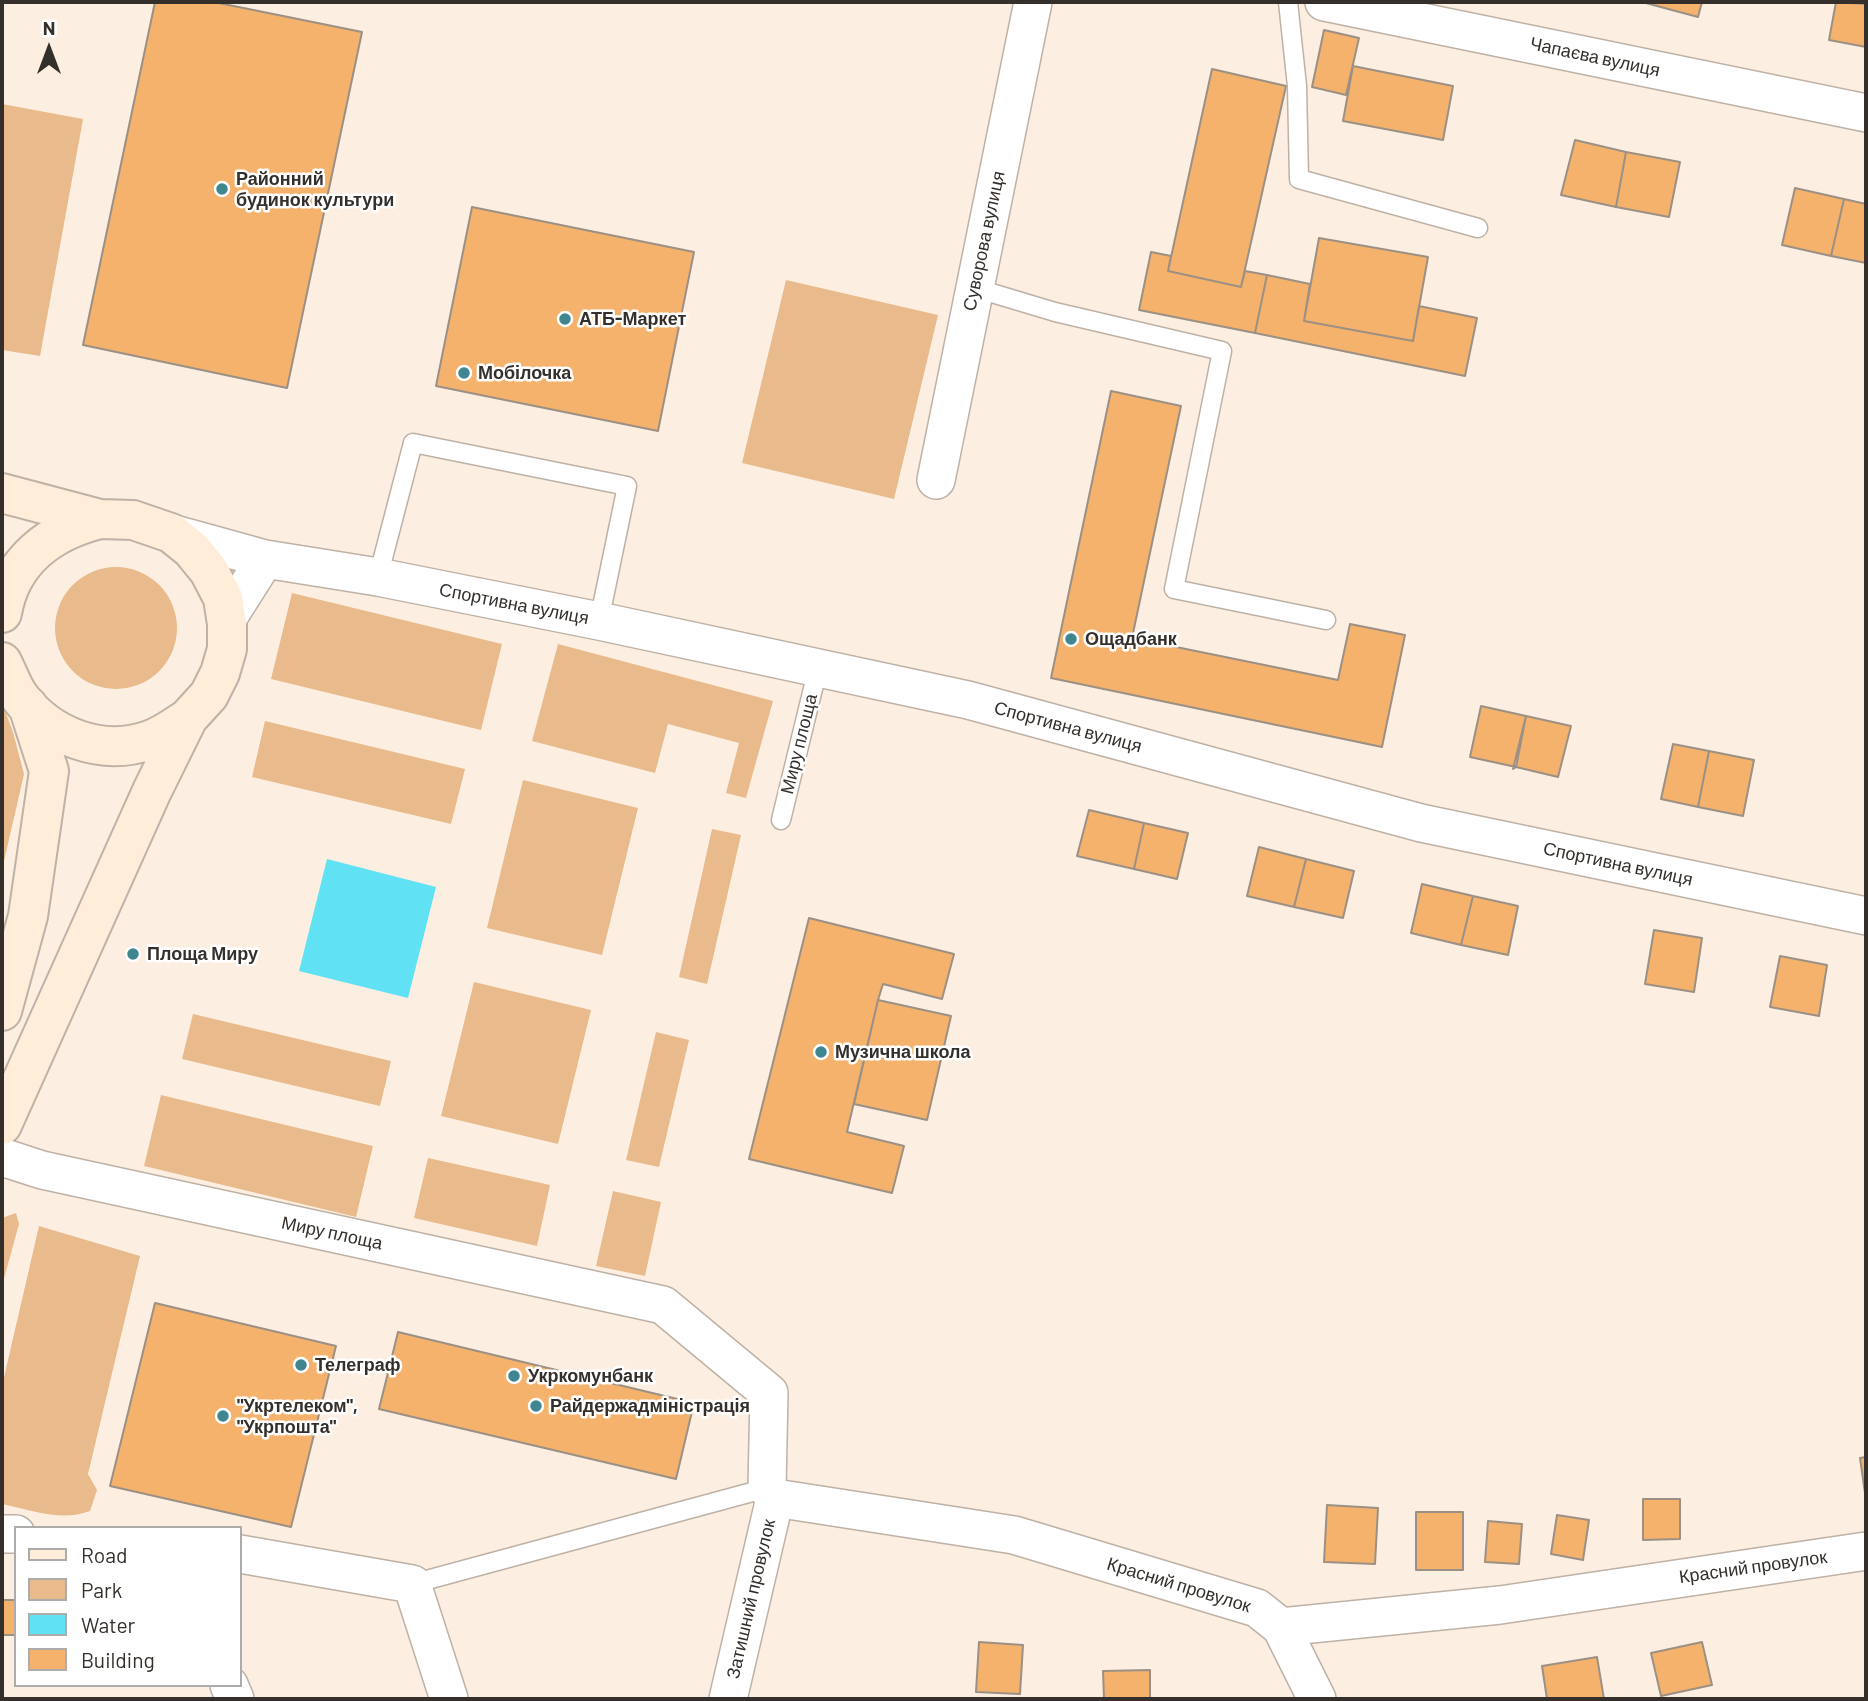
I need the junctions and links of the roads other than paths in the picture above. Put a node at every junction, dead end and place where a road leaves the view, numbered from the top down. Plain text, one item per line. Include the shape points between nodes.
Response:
1 (1033, 2) edge
2 (1288, 2) edge
3 (1324, 2) edge
4 (1866, 113) edge
5 (1478, 228) dead end
6 (975, 288) junction
7 (936, 480) dead end
8 (2, 493) edge
9 (100, 519) junction
10 (171, 533) junction
11 (265, 559) junction
12 (379, 577) junction
13 (2, 613) edge
14 (226, 619) junction
15 (1326, 620) dead end
16 (599, 621) junction
17 (2, 659) edge
18 (818, 668) junction
19 (28, 706) junction
20 (188, 718) junction
21 (781, 820) dead end
22 (1866, 916) edge
23 (2, 1011) edge
24 (2, 1125) edge
25 (2, 1157) edge
26 (771, 1493) junction
27 (1866, 1551) edge
28 (242, 1554) edge
29 (412, 1584) junction
30 (1281, 1627) junction
31 (449, 1699) edge
32 (728, 1699) edge
33 (1317, 1699) edge

1 - 6 street, Суворова вулиця
2 - 5 lane via 1297,86 1299,179
3 - 4 street, Чапаєва вулиця
6 - 7 street, Суворова вулиця
6 - 15 lane via 1222,351 1174,589
8 - 9 street
9 - 10 street via 133,520
9 - 13 street via 56,535 25,559 13,576
10 - 11 street, Спортивна вулиця
10 - 14 street via 209,570 223,598
11 - 12 street, Спортивна вулиця
11 - 14 street
12 - 16 street, Спортивна вулиця
12 - 16 lane via 413,443 627,486
14 - 20 street via 220,673 209,695
16 - 18 street, Спортивна вулиця
17 - 19 street
18 - 21 lane, Миру площа
18 - 22 street, Спортивна вулиця via 968,700 1421,823
19 - 20 street via 57,732 99,746 148,741
19 - 23 street via 49,771 28,916
20 - 24 street
25 - 26 street, Миру площа via 42,1170 663,1305 769,1393
26 - 29 lane
26 - 30 street, Красний провулок via 1014,1535 1257,1608
26 - 32 street, Затишний провулок
27 - 30 street, Красний провулок via 1500,1605
28 - 29 street
29 - 31 street
30 - 33 street

